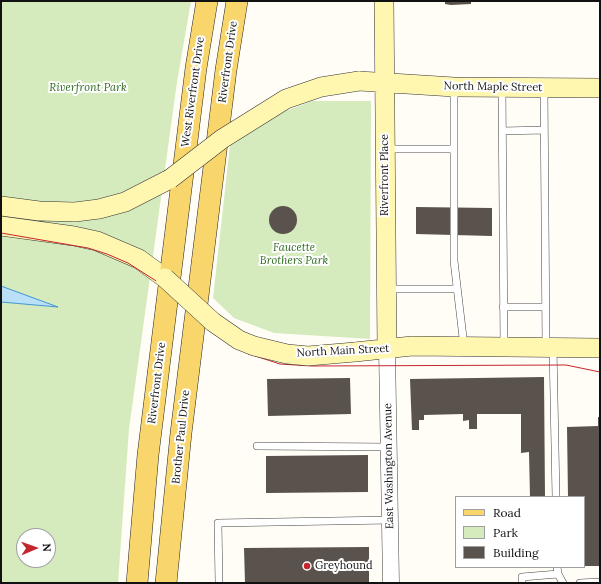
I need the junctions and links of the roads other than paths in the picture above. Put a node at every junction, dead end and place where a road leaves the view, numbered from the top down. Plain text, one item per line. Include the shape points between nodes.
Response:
1 (207, 1) edge
2 (237, 1) edge
3 (384, 1) edge
4 (385, 82) junction
5 (454, 87) junction
6 (502, 88) junction
7 (544, 88) junction
8 (600, 88) edge
9 (502, 130) junction
10 (544, 130) junction
11 (385, 149) junction
12 (454, 149) junction
13 (181, 184) joint
14 (1, 206) edge
15 (1, 226) edge
16 (386, 289) junction
17 (457, 289) junction
18 (199, 291) joint
19 (546, 306) junction
20 (503, 307) junction
21 (464, 347) junction
22 (504, 347) junction
23 (550, 347) junction
24 (600, 348) edge
25 (388, 349) junction
26 (257, 446) dead end
27 (389, 447) junction
28 (556, 496) edge
29 (390, 520) junction
30 (557, 571) edge
31 (600, 582) edge
32 (137, 583) edge
33 (166, 583) edge
34 (219, 583) edge
35 (391, 583) edge
36 (522, 583) edge
37 (563, 583) edge
38 (580, 583) edge

1 - 13 main road, West Riverfront Drive
2 - 18 main road, Riverfront Drive
3 - 4 main road, Riverfront Place
4 - 5 main road, North Maple Street
4 - 11 main road, Riverfront Place
4 - 14 main road, bridge via 359,81 321,87 286,99 222,138 170,179 125,202 75,212
5 - 6 main road, North Maple Street
5 - 12 lane
6 - 7 main road, North Maple Street
6 - 9 lane
7 - 8 main road, North Maple Street
7 - 10 lane
9 - 10 lane
9 - 20 lane
10 - 19 lane
11 - 12 lane
11 - 16 main road, Riverfront Place
12 - 17 lane via 454,261
13 - 32 main road, Riverfront Drive via 148,454
15 - 25 main road, North Main Street, bridge via 74,236 120,250 153,269 225,332 254,346 308,356
16 - 17 lane
16 - 25 main road, Riverfront Place
17 - 21 lane
18 - 33 main road, Brother Paul Drive
19 - 20 lane
19 - 23 lane
20 - 22 lane
21 - 22 main road, North Main Street
21 - 25 main road, North Main Street via 412,346
22 - 23 main road, North Main Street
23 - 24 main road, North Main Street
23 - 28 lane
25 - 27 street, East Washington Avenue
26 - 27 lane
27 - 29 street, East Washington Avenue
29 - 34 lane via 218,524
29 - 35 street, East Washington Avenue
30 - 36 lane via 522,577
30 - 37 lane
31 - 38 lane

